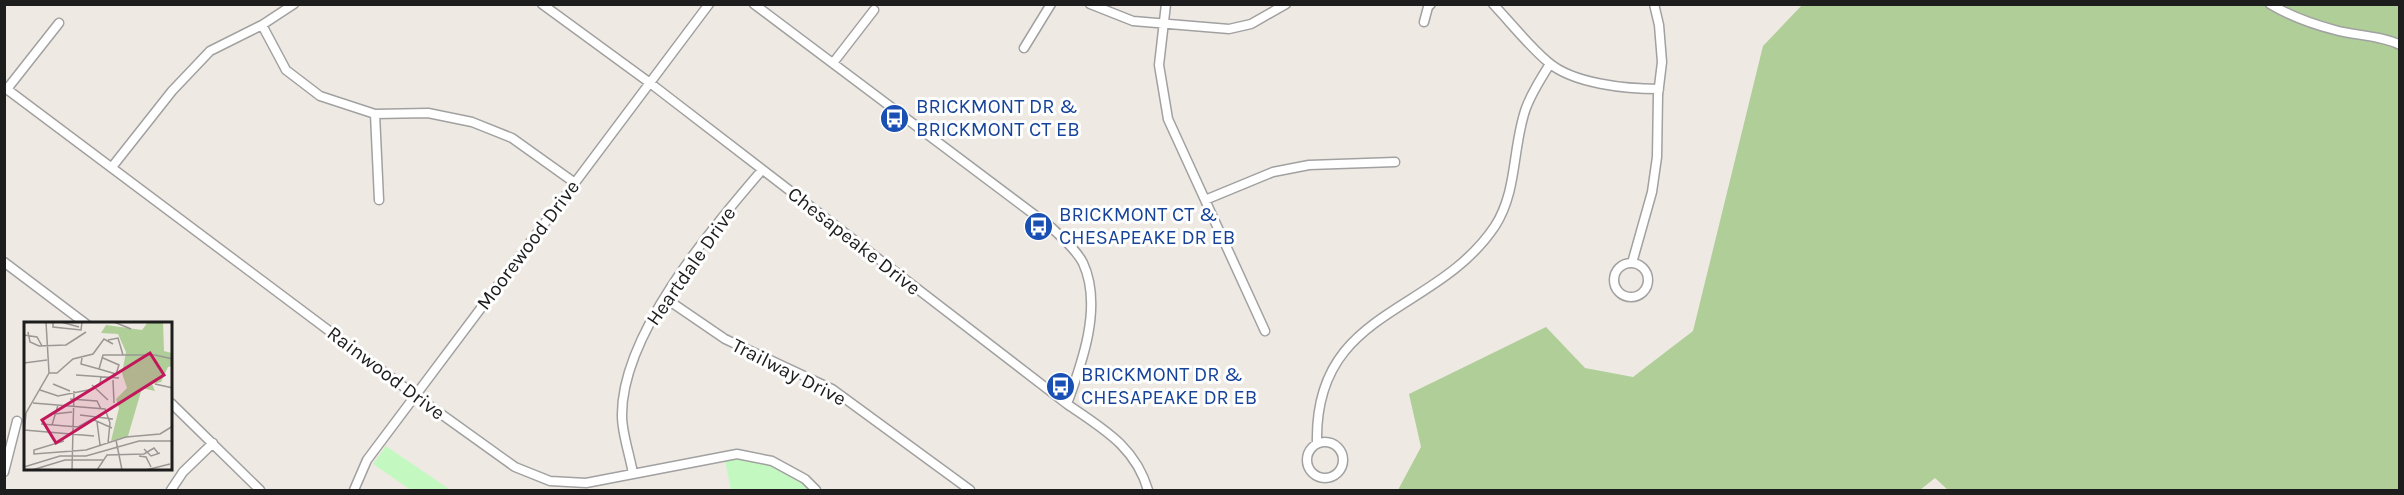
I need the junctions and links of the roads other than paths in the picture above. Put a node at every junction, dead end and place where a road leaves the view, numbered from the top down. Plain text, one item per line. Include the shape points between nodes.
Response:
1 (294, 4) edge
2 (542, 4) edge
3 (709, 4) edge
4 (754, 4) edge
5 (1051, 4) edge
6 (1090, 4) edge
7 (1166, 4) edge
8 (1286, 4) edge
9 (1431, 4) edge
10 (1493, 4) edge
11 (1654, 4) edge
12 (2270, 4) edge
13 (874, 10) dead end
14 (1424, 22) dead end
15 (59, 23) dead end
16 (1164, 24) junction
17 (262, 25) junction
18 (2400, 45) edge
19 (1024, 48) dead end
20 (833, 63) junction
21 (1550, 64) junction
22 (650, 83) junction
23 (6, 88) edge
24 (1659, 89) junction
25 (375, 114) junction
26 (1395, 162) dead end
27 (112, 167) junction
28 (762, 170) junction
29 (575, 183) junction
30 (1205, 200) junction
31 (379, 201) dead end
32 (4, 262) edge
33 (1632, 262) junction
34 (665, 298) junction
35 (83, 322) edge
36 (1265, 331) dead end
37 (416, 396) junction
38 (172, 404) edge
39 (1067, 404) junction
40 (17, 421) dead end
41 (213, 443) junction
42 (1317, 443) junction
43 (4, 472) edge
44 (633, 474) junction
45 (171, 490) edge
46 (260, 490) edge
47 (354, 490) edge
48 (816, 490) edge
49 (970, 490) edge
50 (1148, 490) edge

1 - 17 street
2 - 22 street, Chesapeake Drive
3 - 22 street, Moorewood Drive
4 - 20 street
5 - 19 street
6 - 16 street via 1133,21
7 - 16 street
8 - 16 street via 1251,24 1229,29
9 - 14 street
10 - 21 street
11 - 24 street via 1662,62
12 - 18 street via 2291,16
13 - 20 street
15 - 23 street
16 - 30 street via 1159,65 1168,119
17 - 25 street via 285,70 320,96
17 - 27 street via 210,51 172,91
20 - 39 street via 1052,228 1082,262 1089,285 1090,318 1086,354
21 - 24 street via 1584,80 1628,89
21 - 42 street via 1526,109 1508,198 1495,225 1474,252 1351,342 1326,380 1319,404
22 - 28 street, Chesapeake Drive
22 - 29 street, Moorewood Drive
23 - 27 street, Rainwood Drive
24 - 33 street via 1652,192
25 - 29 street via 428,113 472,122 512,138
25 - 31 street
26 - 30 street via 1309,165 1273,172
27 - 37 street, Rainwood Drive
28 - 34 street, Heartdale Drive via 721,217
28 - 39 street, Chesapeake Drive
29 - 37 street, Moorewood Drive
30 - 36 street
32 - 35 street
33 - 33 street via 1622,265 1614,279 1617,290 1631,297 1646,289 1648,277 1643,267
34 - 44 street, Heartdale Drive via 651,318 627,372 622,416
34 - 49 street, Trailway Drive via 725,339 832,389
37 - 44 street, Rainwood Drive via 515,467 550,481 586,483
37 - 47 street, Moorewood Drive via 367,460
38 - 41 street
39 - 50 street, Chesapeake Drive via 1116,438 1131,454
40 - 43 street
41 - 45 street via 183,472
41 - 46 street
42 - 42 street via 1329,442 1342,453 1340,470 1330,477 1319,476 1310,469 1307,457
44 - 48 street, Rainwood Drive via 737,454 772,461 805,478

